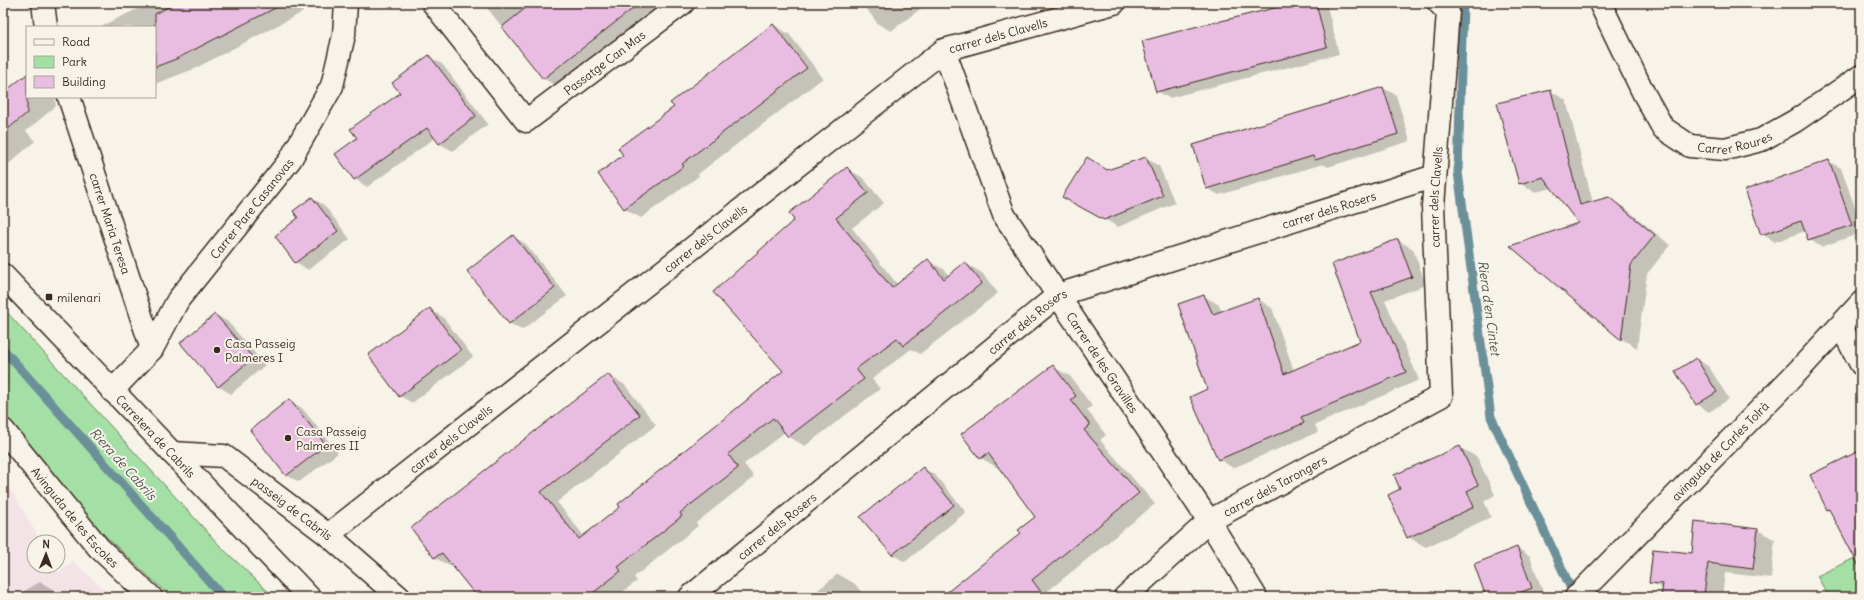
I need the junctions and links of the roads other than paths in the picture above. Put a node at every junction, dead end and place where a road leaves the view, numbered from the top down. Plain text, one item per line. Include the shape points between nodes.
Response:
1 (43, 3) edge
2 (346, 3) edge
3 (433, 3) edge
4 (683, 3) edge
5 (1114, 3) edge
6 (1439, 3) edge
7 (1600, 3) edge
8 (46, 26) edge
9 (944, 50) junction
10 (1861, 76) edge
11 (68, 98) edge
12 (1435, 176) junction
13 (3, 275) edge
14 (1058, 295) junction
15 (1861, 303) edge
16 (1841, 327) junction
17 (152, 349) junction
18 (1861, 364) edge
19 (112, 390) junction
20 (1441, 396) joint
21 (4, 432) edge
22 (172, 453) junction
23 (1209, 521) junction
24 (328, 536) junction
25 (151, 597) edge
26 (309, 597) edge
27 (399, 597) edge
28 (690, 597) edge
29 (1125, 597) edge
30 (1256, 597) edge
31 (1576, 597) edge

1 - 8 street
2 - 17 street, Carrer Pare Casanovas via 344,35 332,86 290,160 178,300
3 - 4 street, Passatge Can Mas via 526,121
5 - 9 street, carrer dels Clavells
6 - 12 street, carrer dels Clavells via 1448,12
7 - 10 street, Carrer Roures via 1663,128 1690,146 1725,149 1761,140 1795,121
9 - 14 street, Carrer de les Gravilles via 1004,214
9 - 24 street, carrer dels Clavells
11 - 17 street, carrer Maria Teresa
12 - 14 street, carrer dels Rosers
12 - 20 street, carrer dels Clavells via 1432,206
13 - 19 street, Carretera de Cabrils
14 - 23 street, Carrer de les Gravilles
14 - 28 street, carrer dels Rosers
15 - 16 street, avinguda de Carles Tolrà
16 - 18 street
16 - 31 street, avinguda de Carles Tolrà
17 - 19 street, Carrer Pare Casanovas
19 - 22 street, Carretera de Cabrils
20 - 23 street, carrer dels Tarongers
21 - 25 street, Avinguda de les Escoles via 99,548
22 - 24 street, passeig de Cabrils via 224,456
22 - 26 street, Carretera de Cabrils
23 - 29 street, carrer dels Tarongers
23 - 30 street, Carrer de les Gravilles
24 - 27 street, passeig de Cabrils

